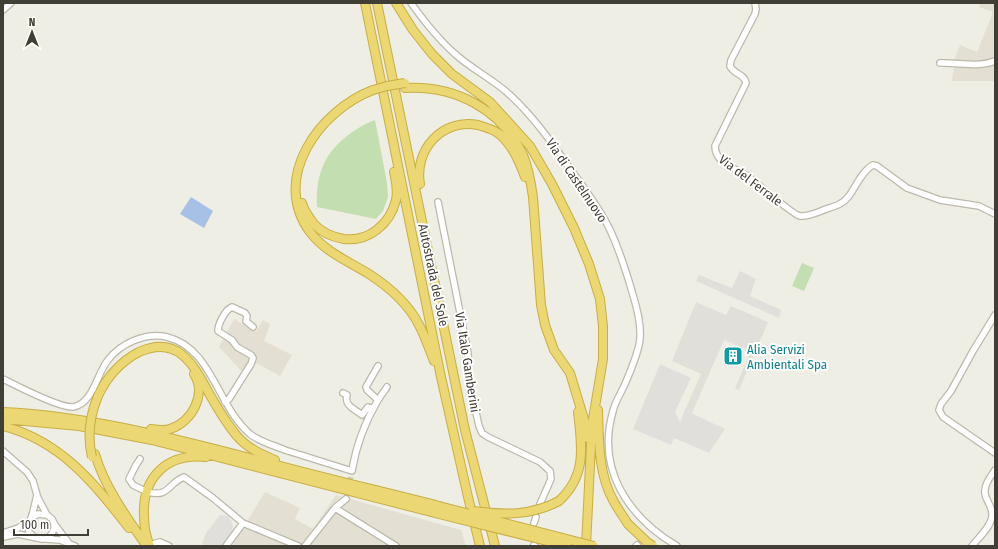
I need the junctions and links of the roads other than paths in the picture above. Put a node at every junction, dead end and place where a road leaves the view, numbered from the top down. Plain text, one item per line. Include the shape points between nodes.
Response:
1 (11, 3) edge
2 (365, 3) edge
3 (377, 3) edge
4 (396, 3) edge
5 (411, 3) edge
6 (755, 3) edge
7 (3, 10) edge
8 (995, 61) edge
9 (940, 63) dead end
10 (405, 85) junction
11 (373, 92) junction
12 (500, 113) junction
13 (393, 141) junction
14 (533, 197) junction
15 (438, 202) dead end
16 (420, 208) junction
17 (995, 214) edge
18 (995, 315) edge
19 (253, 327) dead end
20 (378, 366) dead end
21 (441, 377) junction
22 (3, 379) edge
23 (598, 385) junction
24 (387, 387) dead end
25 (343, 393) dead end
26 (577, 395) junction
27 (99, 396) junction
28 (378, 400) junction
29 (225, 402) junction
30 (373, 409) junction
31 (3, 412) edge
32 (3, 419) edge
33 (103, 423) junction
34 (3, 426) edge
35 (3, 451) edge
36 (995, 453) edge
37 (94, 455) junction
38 (140, 459) dead end
39 (242, 462) junction
40 (292, 469) junction
41 (995, 470) edge
42 (37, 496) junction
43 (346, 499) tunnel mouth
44 (540, 504) dead end
45 (335, 508) junction
46 (439, 510) junction
47 (47, 515) junction
48 (536, 517) dead end
49 (30, 520) junction
50 (243, 523) junction
51 (534, 523) dead end
52 (54, 525) junction
53 (129, 528) junction
54 (3, 532) edge
55 (3, 537) edge
56 (34, 537) junction
57 (46, 539) junction
58 (68, 542) junction
59 (150, 545) edge
60 (75, 546) edge
61 (141, 546) edge
62 (169, 546) edge
63 (226, 546) edge
64 (298, 546) edge
65 (305, 546) edge
66 (396, 546) edge
67 (480, 546) edge
68 (495, 546) edge
69 (567, 546) edge
70 (585, 546) edge
71 (594, 546) edge
72 (653, 546) edge
73 (677, 546) edge
74 (972, 546) edge

1 - 7 street
2 - 13 highway, Autostrada del Sole
3 - 16 highway, Autostrada del Sole
4 - 12 highway via 432,54
5 - 73 street, Via di Castelnuovo via 429,28 455,54 508,94 532,117 592,198 611,232 633,294 640,338 625,386 613,409 610,422 608,445 611,467 618,486 631,507 651,531
6 - 17 street, Via del Ferrale via 755,14 731,60 730,66 734,72 743,76 746,84 715,146 715,152 722,161 748,176 800,216 807,216 843,203 873,165 907,188 940,200 975,205
8 - 9 street via 980,65
10 - 11 highway
10 - 12 highway via 425,83 452,88 475,97
10 - 14 highway via 451,92 480,106 490,114 509,133 523,156
11 - 13 highway via 336,118 315,142 303,165 300,194 303,207 317,227 326,234 356,239 373,233 386,221 397,196 389,148
11 - 21 highway via 343,106 312,138 298,170 297,201 307,228 319,242 387,286 403,302 419,324
12 - 23 highway via 530,146 574,228 589,264 600,299 603,326 603,359
13 - 21 highway, Autostrada del Sole
14 - 16 highway via 519,160 508,143 486,127 466,124 448,128 426,148 420,162 423,202
14 - 26 highway via 541,305 545,325 554,350 570,373
15 - 44 street, Via Italo Gamberini via 468,353 469,381 478,426 488,437 540,462 550,471 551,479
16 - 68 highway, Autostrada del Sole via 467,437
18 - 36 street via 939,410 943,417
19 - 29 street via 246,321 245,313 232,307 227,310 218,328 218,331 253,358
20 - 28 street via 366,387
21 - 67 highway, Autostrada del Sole
22 - 29 street via 56,403 72,407 80,405 87,398 107,360 119,349 137,339 166,337 191,348 200,358
23 - 70 highway via 592,425
23 - 72 highway, bridge via 600,456 603,473 613,500 628,524
24 - 28 street
25 - 30 street via 347,395 348,404 362,415 368,407
26 - 46 highway, bridge via 580,466 573,486 559,501 540,510 510,515
26 - 70 highway via 588,434
27 - 33 highway via 114,376 135,360 148,353 160,351 183,361 197,379 199,390 197,404 190,416 169,429
27 - 37 highway, bridge via 90,429 90,446
27 - 40 highway via 110,376 133,355 160,347 172,349 193,364 223,416 244,443
28 - 30 street
29 - 30 street via 243,427 259,440 352,471 356,450
31 - 33 highway
32 - 39 highway via 104,430
33 - 40 highway
34 - 53 highway via 43,442 60,453 98,488
35 - 42 street via 31,476
37 - 53 highway via 104,484
37 - 59 highway via 111,492
38 - 50 street via 129,479 133,485 161,494 184,477
39 - 46 highway
39 - 59 highway via 189,457 175,460 160,470 149,484 144,500 145,527
40 - 46 highway
41 - 74 street via 985,488 992,517
42 - 47 street
42 - 49 street
43 - 45 street
45 - 65 street
45 - 66 street
46 - 69 highway, bridge
46 - 71 highway, bridge
47 - 49 street via 38,514
47 - 52 street
48 - 51 street
49 - 54 street via 18,528
49 - 56 street via 28,528
50 - 63 street
50 - 64 street
52 - 57 street via 53,533
52 - 58 street
53 - 61 highway
55 - 56 street via 18,534
56 - 57 street
57 - 58 street
58 - 60 street
59 - 62 street via 160,542

